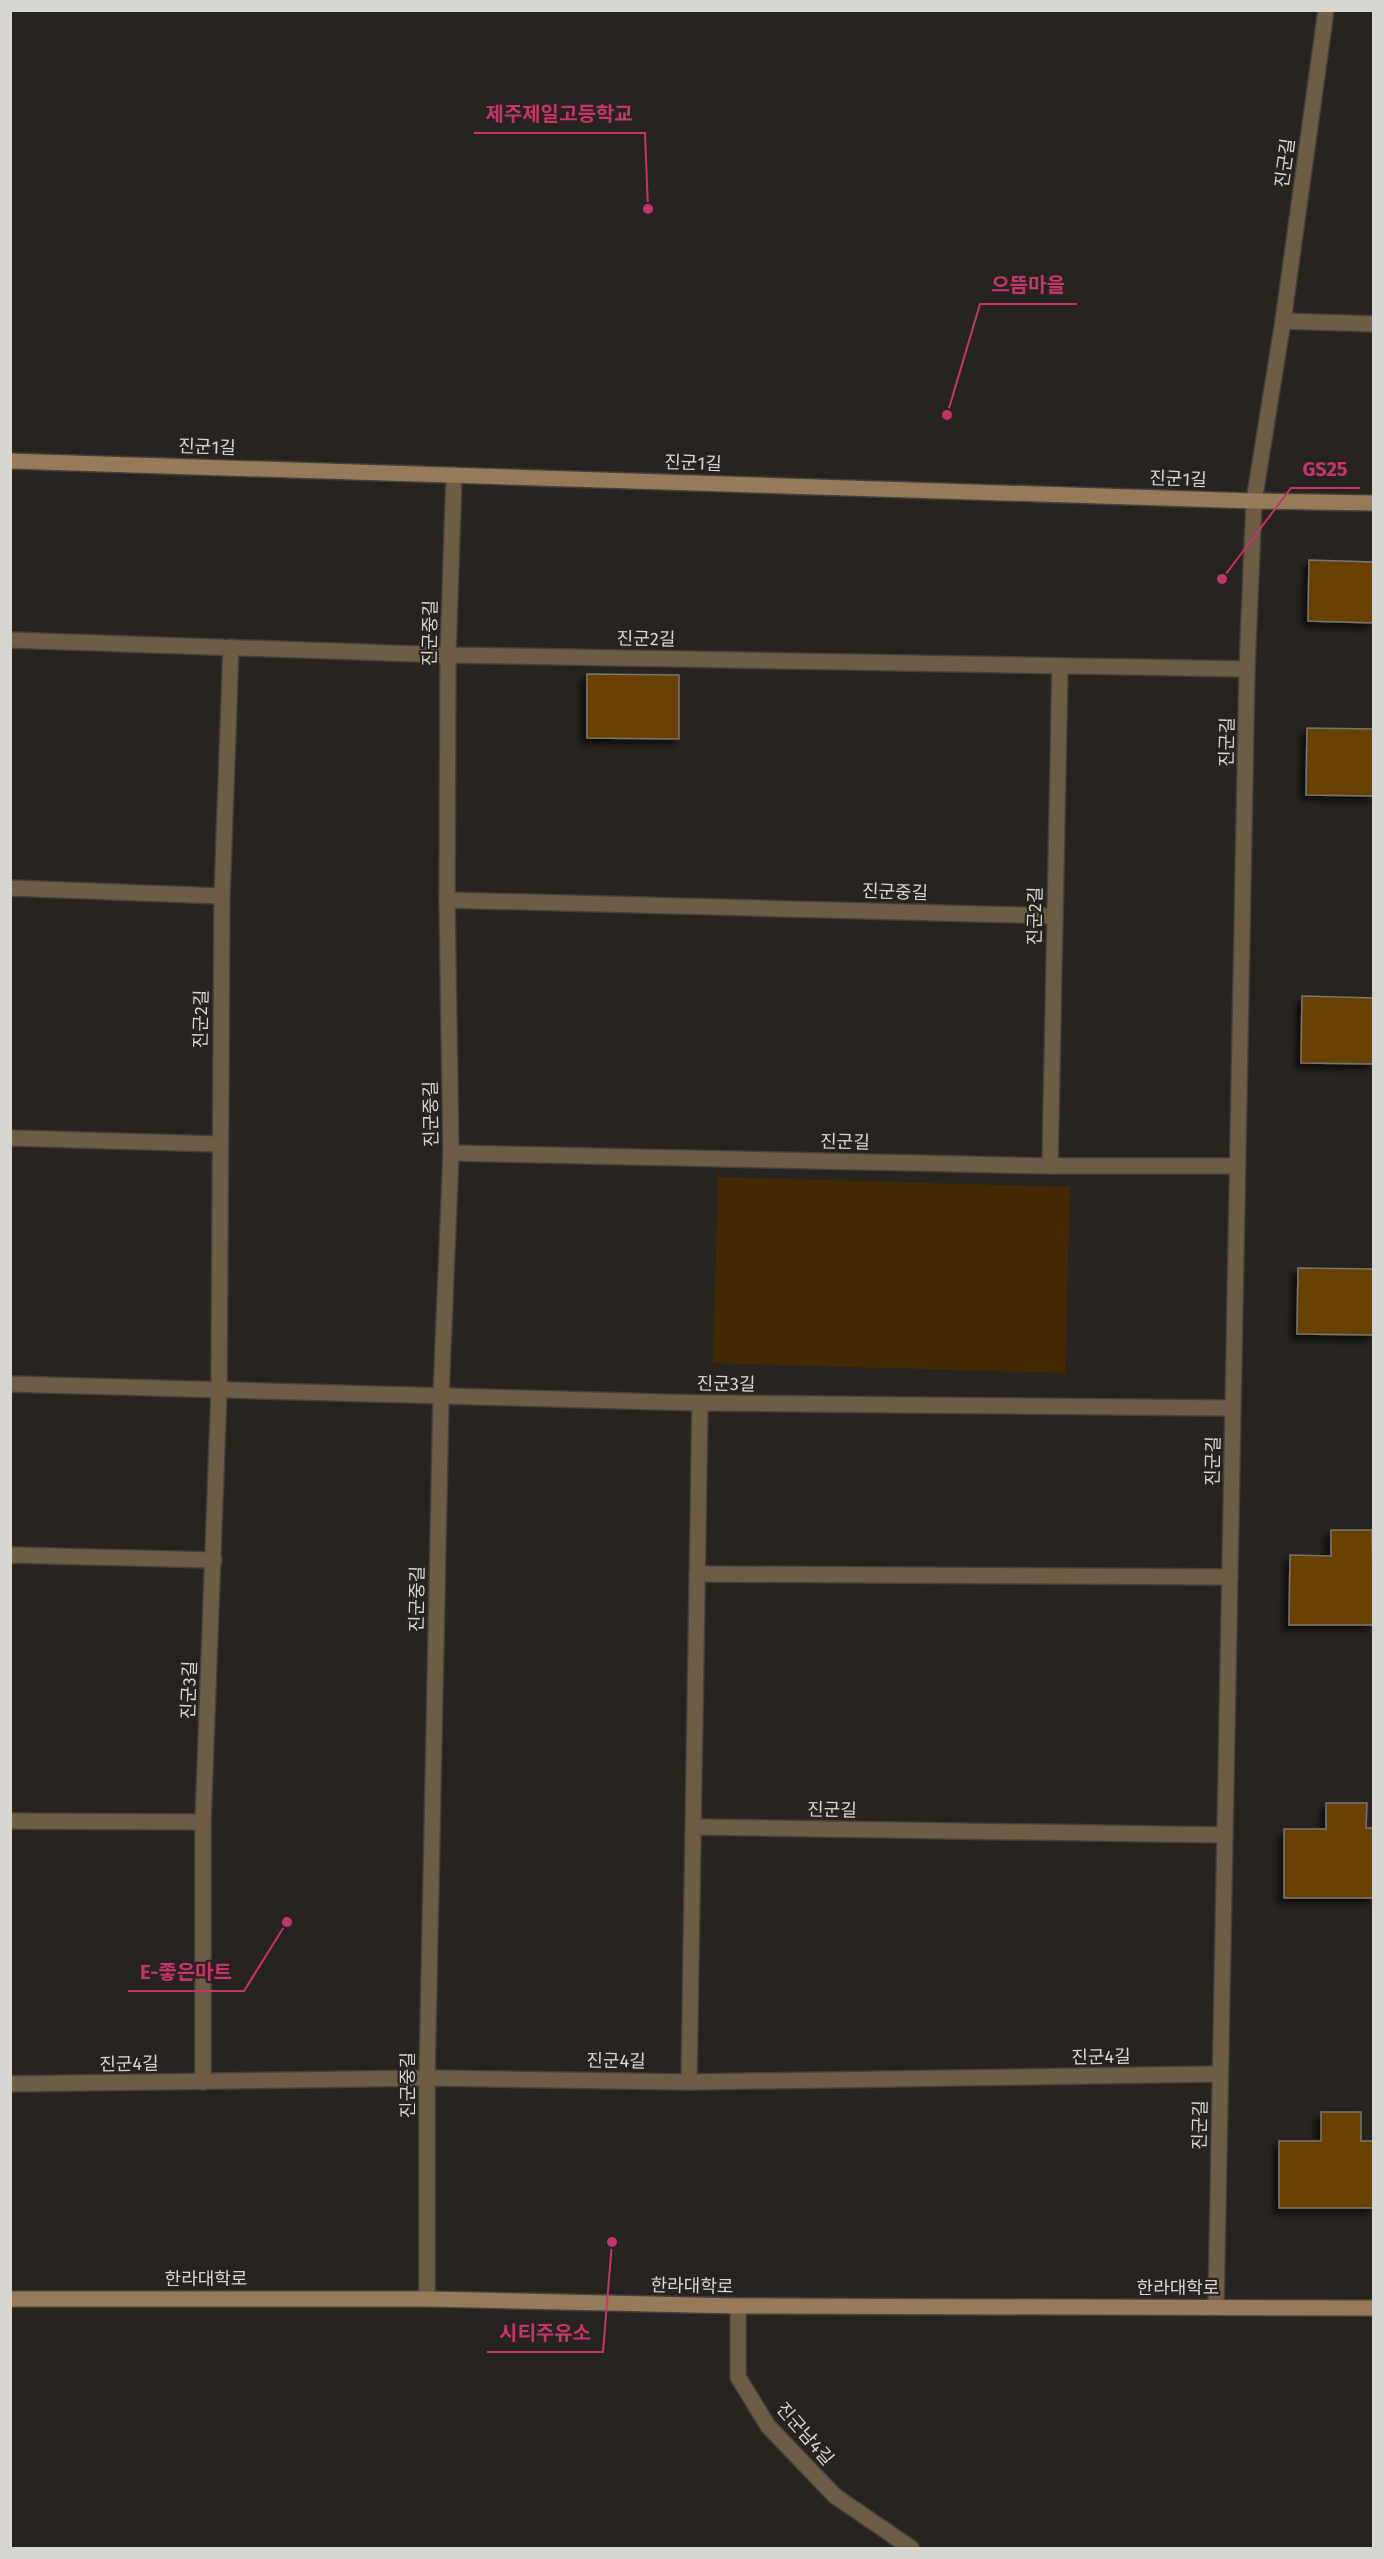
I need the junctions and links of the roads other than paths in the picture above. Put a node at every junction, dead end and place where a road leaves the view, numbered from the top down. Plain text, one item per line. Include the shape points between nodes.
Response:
1 (1326, 10) edge
2 (1283, 321) junction
3 (1374, 324) edge
4 (10, 461) edge
5 (454, 475) junction
6 (1254, 501) junction
7 (1374, 503) edge
8 (10, 640) edge
9 (231, 647) junction
10 (448, 655) junction
11 (1060, 667) junction
12 (1248, 669) junction
13 (10, 888) edge
14 (222, 896) junction
15 (447, 900) junction
16 (1055, 916) junction
17 (10, 1138) edge
18 (219, 1144) junction
19 (451, 1153) junction
20 (1050, 1166) junction
21 (1238, 1166) junction
22 (10, 1384) edge
23 (219, 1390) junction
24 (441, 1396) junction
25 (700, 1403) junction
26 (1233, 1408) junction
27 (10, 1555) edge
28 (214, 1560) junction
29 (697, 1574) junction
30 (1230, 1577) junction
31 (10, 1821) edge
32 (204, 1822) junction
33 (693, 1827) junction
34 (1225, 1835) junction
35 (1220, 2074) junction
36 (427, 2078) junction
37 (204, 2082) junction
38 (689, 2082) junction
39 (10, 2084) edge
40 (10, 2299) edge
41 (427, 2299) junction
42 (738, 2307) junction
43 (1216, 2307) junction
44 (1374, 2308) edge
45 (910, 2548) edge

1 - 2 street, 진군길
2 - 3 street
2 - 6 street, 진군길
4 - 5 street, 진군1길
5 - 6 street, 진군1길
5 - 10 street, 진군중길
6 - 7 street, 진군1길
6 - 12 street, 진군길
8 - 9 street, 진군2길
9 - 10 street, 진군2길
9 - 14 street, 진군2길
10 - 11 street, 진군2길
10 - 15 street, 진군중길
11 - 12 street, 진군2길
11 - 16 street, 진군2길
12 - 21 street, 진군길
13 - 14 street
14 - 18 street, 진군2길
15 - 16 street, 진군중길
15 - 19 street, 진군중길
16 - 20 street, 진군2길
17 - 18 street
18 - 23 street, 진군2길
19 - 20 street, 진군길
19 - 24 street, 진군중길
20 - 21 street, 진군길
21 - 26 street, 진군길
22 - 23 street, 진군3길
23 - 24 street, 진군3길
23 - 28 street, 진군3길
24 - 25 street, 진군3길
24 - 36 street, 진군중길
25 - 26 street, 진군3길
25 - 29 street
26 - 30 street, 진군길
27 - 28 street
28 - 32 street, 진군3길
29 - 30 street
29 - 33 street
30 - 34 street, 진군길
31 - 32 street
32 - 37 street, 진군3길
33 - 34 street, 진군길
33 - 38 street
34 - 35 street, 진군길
35 - 38 street, 진군4길
35 - 43 street, 진군길
36 - 37 street, 진군4길
36 - 38 street, 진군4길
36 - 41 street, 진군중길
37 - 39 street, 진군4길
40 - 41 street, 한라대학로
41 - 42 street, 한라대학로
42 - 43 street, 한라대학로
42 - 45 street, 진군남4길 via 738,2377 768,2426 835,2496
43 - 44 street, 한라대학로

